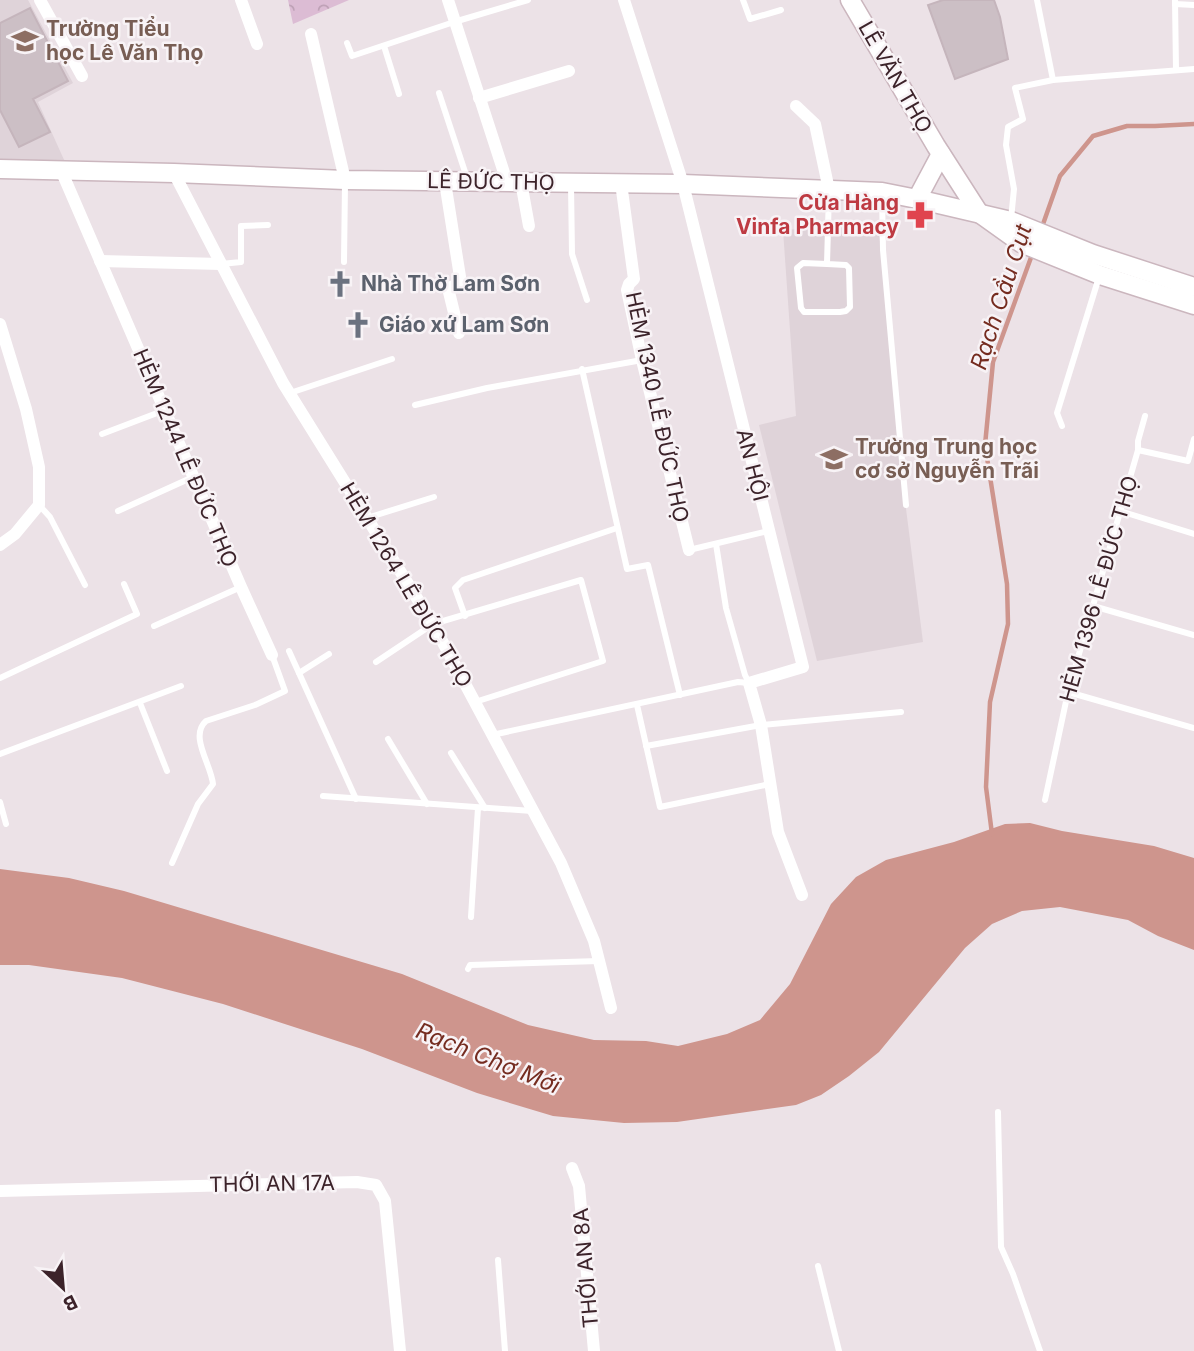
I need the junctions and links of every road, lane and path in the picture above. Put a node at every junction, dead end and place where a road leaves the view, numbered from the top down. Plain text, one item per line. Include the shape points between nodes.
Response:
1 (40, 0) edge
2 (241, 0) edge
3 (448, 0) edge
4 (528, 0) edge
5 (626, 0) edge
6 (743, 0) edge
7 (850, 0) edge
8 (1037, 0) edge
9 (1175, 2) edge
10 (1194, 5) edge
11 (781, 10) dead end
12 (454, 22) junction
13 (311, 34) dead end
14 (347, 43) dead end
15 (257, 44) dead end
16 (384, 46) junction
17 (1194, 69) edge
18 (1176, 70) junction
19 (569, 71) dead end
20 (82, 76) dead end
21 (1053, 80) junction
22 (439, 93) dead end
23 (399, 94) dead end
24 (479, 97) junction
25 (796, 106) dead end
26 (940, 154) junction
27 (0, 169) edge
28 (61, 170) junction
29 (174, 173) junction
30 (345, 180) junction
31 (444, 181) junction
32 (468, 182) junction
33 (514, 182) junction
34 (571, 183) junction
35 (621, 183) junction
36 (683, 184) junction
37 (829, 190) junction
38 (882, 192) junction
39 (917, 199) junction
40 (950, 206) junction
41 (979, 213) junction
42 (1011, 221) junction
43 (268, 225) dead end
44 (528, 226) dead end
45 (1026, 236) junction
46 (100, 261) junction
47 (344, 261) dead end
48 (221, 264) junction
49 (827, 264) junction
50 (1093, 266) junction
51 (1194, 287) edge
52 (587, 300) dead end
53 (1194, 305) edge
54 (0, 324) edge
55 (458, 333) dead end
56 (392, 359) dead end
57 (642, 360) junction
58 (582, 369) junction
59 (290, 393) junction
60 (415, 405) dead end
61 (165, 410) junction
62 (1145, 416) dead end
63 (1062, 426) dead end
64 (102, 435) dead end
65 (1194, 439) edge
66 (1138, 450) junction
67 (1191, 462) edge
68 (193, 477) junction
69 (434, 497) dead end
70 (39, 505) junction
71 (906, 505) dead end
72 (118, 511) dead end
73 (1120, 512) junction
74 (367, 517) junction
75 (617, 528) junction
76 (768, 531) junction
77 (1194, 534) edge
78 (716, 544) junction
79 (0, 545) edge
80 (689, 550) joint
81 (124, 584) dead end
82 (85, 585) dead end
83 (241, 587) junction
84 (1093, 606) junction
85 (465, 616) junction
86 (433, 624) junction
87 (154, 626) dead end
88 (1194, 635) edge
89 (289, 651) dead end
90 (330, 654) dead end
91 (272, 655) joint
92 (376, 662) dead end
93 (299, 673) junction
94 (0, 678) edge
95 (749, 683) junction
96 (181, 686) dead end
97 (1068, 692) junction
98 (680, 695) junction
99 (475, 702) junction
100 (139, 703) junction
101 (637, 705) junction
102 (901, 712) dead end
103 (761, 725) junction
104 (1194, 728) edge
105 (492, 734) junction
106 (388, 739) dead end
107 (646, 746) junction
108 (451, 753) dead end
109 (0, 754) edge
110 (167, 771) dead end
111 (770, 785) junction
112 (323, 796) dead end
113 (356, 799) junction
114 (1045, 800) dead end
115 (0, 802) edge
116 (427, 804) junction
117 (482, 808) junction
118 (534, 811) junction
119 (6, 824) dead end
120 (172, 863) dead end
121 (802, 895) dead end
122 (471, 917) dead end
123 (599, 961) junction
124 (468, 969) dead end
125 (611, 1008) dead end
126 (998, 1112) dead end
127 (572, 1168) dead end
128 (0, 1191) edge
129 (498, 1260) dead end
130 (818, 1266) dead end
131 (400, 1351) edge
132 (505, 1351) edge
133 (594, 1351) edge
134 (839, 1351) edge
135 (1040, 1351) edge

1 - 20 street
2 - 15 street
3 - 12 street
4 - 12 lane
5 - 36 street, AN HỘI
6 - 11 lane via 751,19
7 - 26 main road, LÊ VĂN THỌ
8 - 21 lane
9 - 10 lane
9 - 18 lane
12 - 16 lane
12 - 24 street
13 - 30 street
14 - 16 lane via 352,56
16 - 23 lane
17 - 18 lane
18 - 21 lane
19 - 24 street
21 - 42 lane via 1015,88 1023,120 1008,127 1006,145 1014,188
22 - 32 lane
24 - 33 street
25 - 37 street via 815,124
26 - 39 main road, LÊ VĂN THỌ
26 - 40 main road
26 - 41 main road, LÊ VĂN THỌ
27 - 28 main road, LÊ ĐỨC THỌ
28 - 29 main road, LÊ ĐỨC THỌ
28 - 46 street, HẺM 1244 LÊ ĐỨC THỌ
29 - 30 main road, LÊ ĐỨC THỌ
29 - 48 street, HẺM 1264 LÊ ĐỨC THỌ
30 - 31 main road, LÊ ĐỨC THỌ
30 - 47 lane
31 - 32 main road, LÊ ĐỨC THỌ
31 - 55 street via 461,282 448,288
32 - 33 main road, LÊ ĐỨC THỌ
33 - 34 main road, LÊ ĐỨC THỌ
33 - 44 street
34 - 35 main road, LÊ ĐỨC THỌ
34 - 52 lane via 572,254
35 - 36 main road, LÊ ĐỨC THỌ
35 - 57 street, HẺM 1340 LÊ ĐỨC THỌ via 634,279 627,289
36 - 37 main road, LÊ ĐỨC THỌ
36 - 76 street, AN HỘI
37 - 38 main road, LÊ ĐỨC THỌ
37 - 49 lane
38 - 39 main road, LÊ ĐỨC THỌ
38 - 71 lane
39 - 40 main road, LÊ ĐỨC THỌ
40 - 41 main road, LÊ ĐỨC THỌ
41 - 42 main road, LÊ ĐỨC THỌ
41 - 45 main road, LÊ ĐỨC THỌ
42 - 45 main road, LÊ ĐỨC THỌ
43 - 48 lane via 241,226 241,262
45 - 50 main road
46 - 48 street
46 - 61 street, HẺM 1244 LÊ ĐỨC THỌ
48 - 59 street, HẺM 1264 LÊ ĐỨC THỌ
49 - 49 lane via 849,268 850,307 840,312 804,312 797,268
50 - 51 main road
50 - 53 main road
50 - 63 lane via 1057,412
54 - 70 street via 39,467
56 - 59 lane
57 - 58 lane
57 - 80 street, HẺM 1340 LÊ ĐỨC THỌ
58 - 60 lane
58 - 75 lane
59 - 74 street, HẺM 1264 LÊ ĐỨC THỌ
61 - 64 lane
61 - 68 street, HẺM 1244 LÊ ĐỨC THỌ
62 - 66 lane
65 - 67 lane, HẺM 1396 LÊ ĐỨC THỌ
66 - 67 lane, HẺM 1396 LÊ ĐỨC THỌ
66 - 73 lane, HẺM 1396 LÊ ĐỨC THỌ
68 - 72 lane
68 - 83 street, HẺM 1244 LÊ ĐỨC THỌ
69 - 74 lane
70 - 79 street
70 - 82 lane via 50,517
73 - 77 lane
73 - 84 lane, HẺM 1396 LÊ ĐỨC THỌ
74 - 86 street, HẺM 1264 LÊ ĐỨC THỌ
75 - 85 lane via 463,580 455,588
75 - 98 lane via 627,569 648,565
76 - 78 lane
76 - 95 street, AN HỘI via 803,667
78 - 80 lane
78 - 95 lane via 726,608
81 - 94 lane via 137,614
83 - 87 lane
83 - 91 street, HẺM 1244 LÊ ĐỨC THỌ
84 - 88 lane
84 - 97 lane, HẺM 1396 LÊ ĐỨC THỌ
85 - 86 lane
85 - 99 lane via 581,580 603,661
86 - 92 lane
86 - 99 street, HẺM 1264 LÊ ĐỨC THỌ
89 - 93 lane
90 - 93 lane
91 - 120 lane via 285,691 206,721 201,727 199,738 213,784 198,804
93 - 113 lane
95 - 98 lane
95 - 103 street
96 - 100 lane
97 - 104 lane
97 - 114 lane, HẺM 1396 LÊ ĐỨC THỌ
98 - 101 lane
99 - 105 street, HẺM 1264 LÊ ĐỨC THỌ
100 - 109 lane
100 - 110 lane
101 - 105 lane
101 - 107 lane
102 - 103 lane
103 - 107 lane
103 - 111 street
105 - 118 street, HẺM 1264 LÊ ĐỨC THỌ
106 - 116 lane
107 - 111 lane via 660,807
108 - 117 lane
111 - 121 street via 778,832
112 - 113 lane
113 - 116 lane
115 - 119 lane
116 - 117 lane
117 - 118 lane
117 - 122 lane
118 - 123 street, HẺM 1264 LÊ ĐỨC THỌ via 561,863
123 - 124 lane via 470,965
123 - 125 street, HẺM 1264 LÊ ĐỨC THỌ
126 - 135 lane via 1001,1247
127 - 133 street, THỚI AN 8A via 579,1186
128 - 131 street, THỚI AN 17A via 376,1185 384,1201
129 - 132 lane
130 - 134 lane

